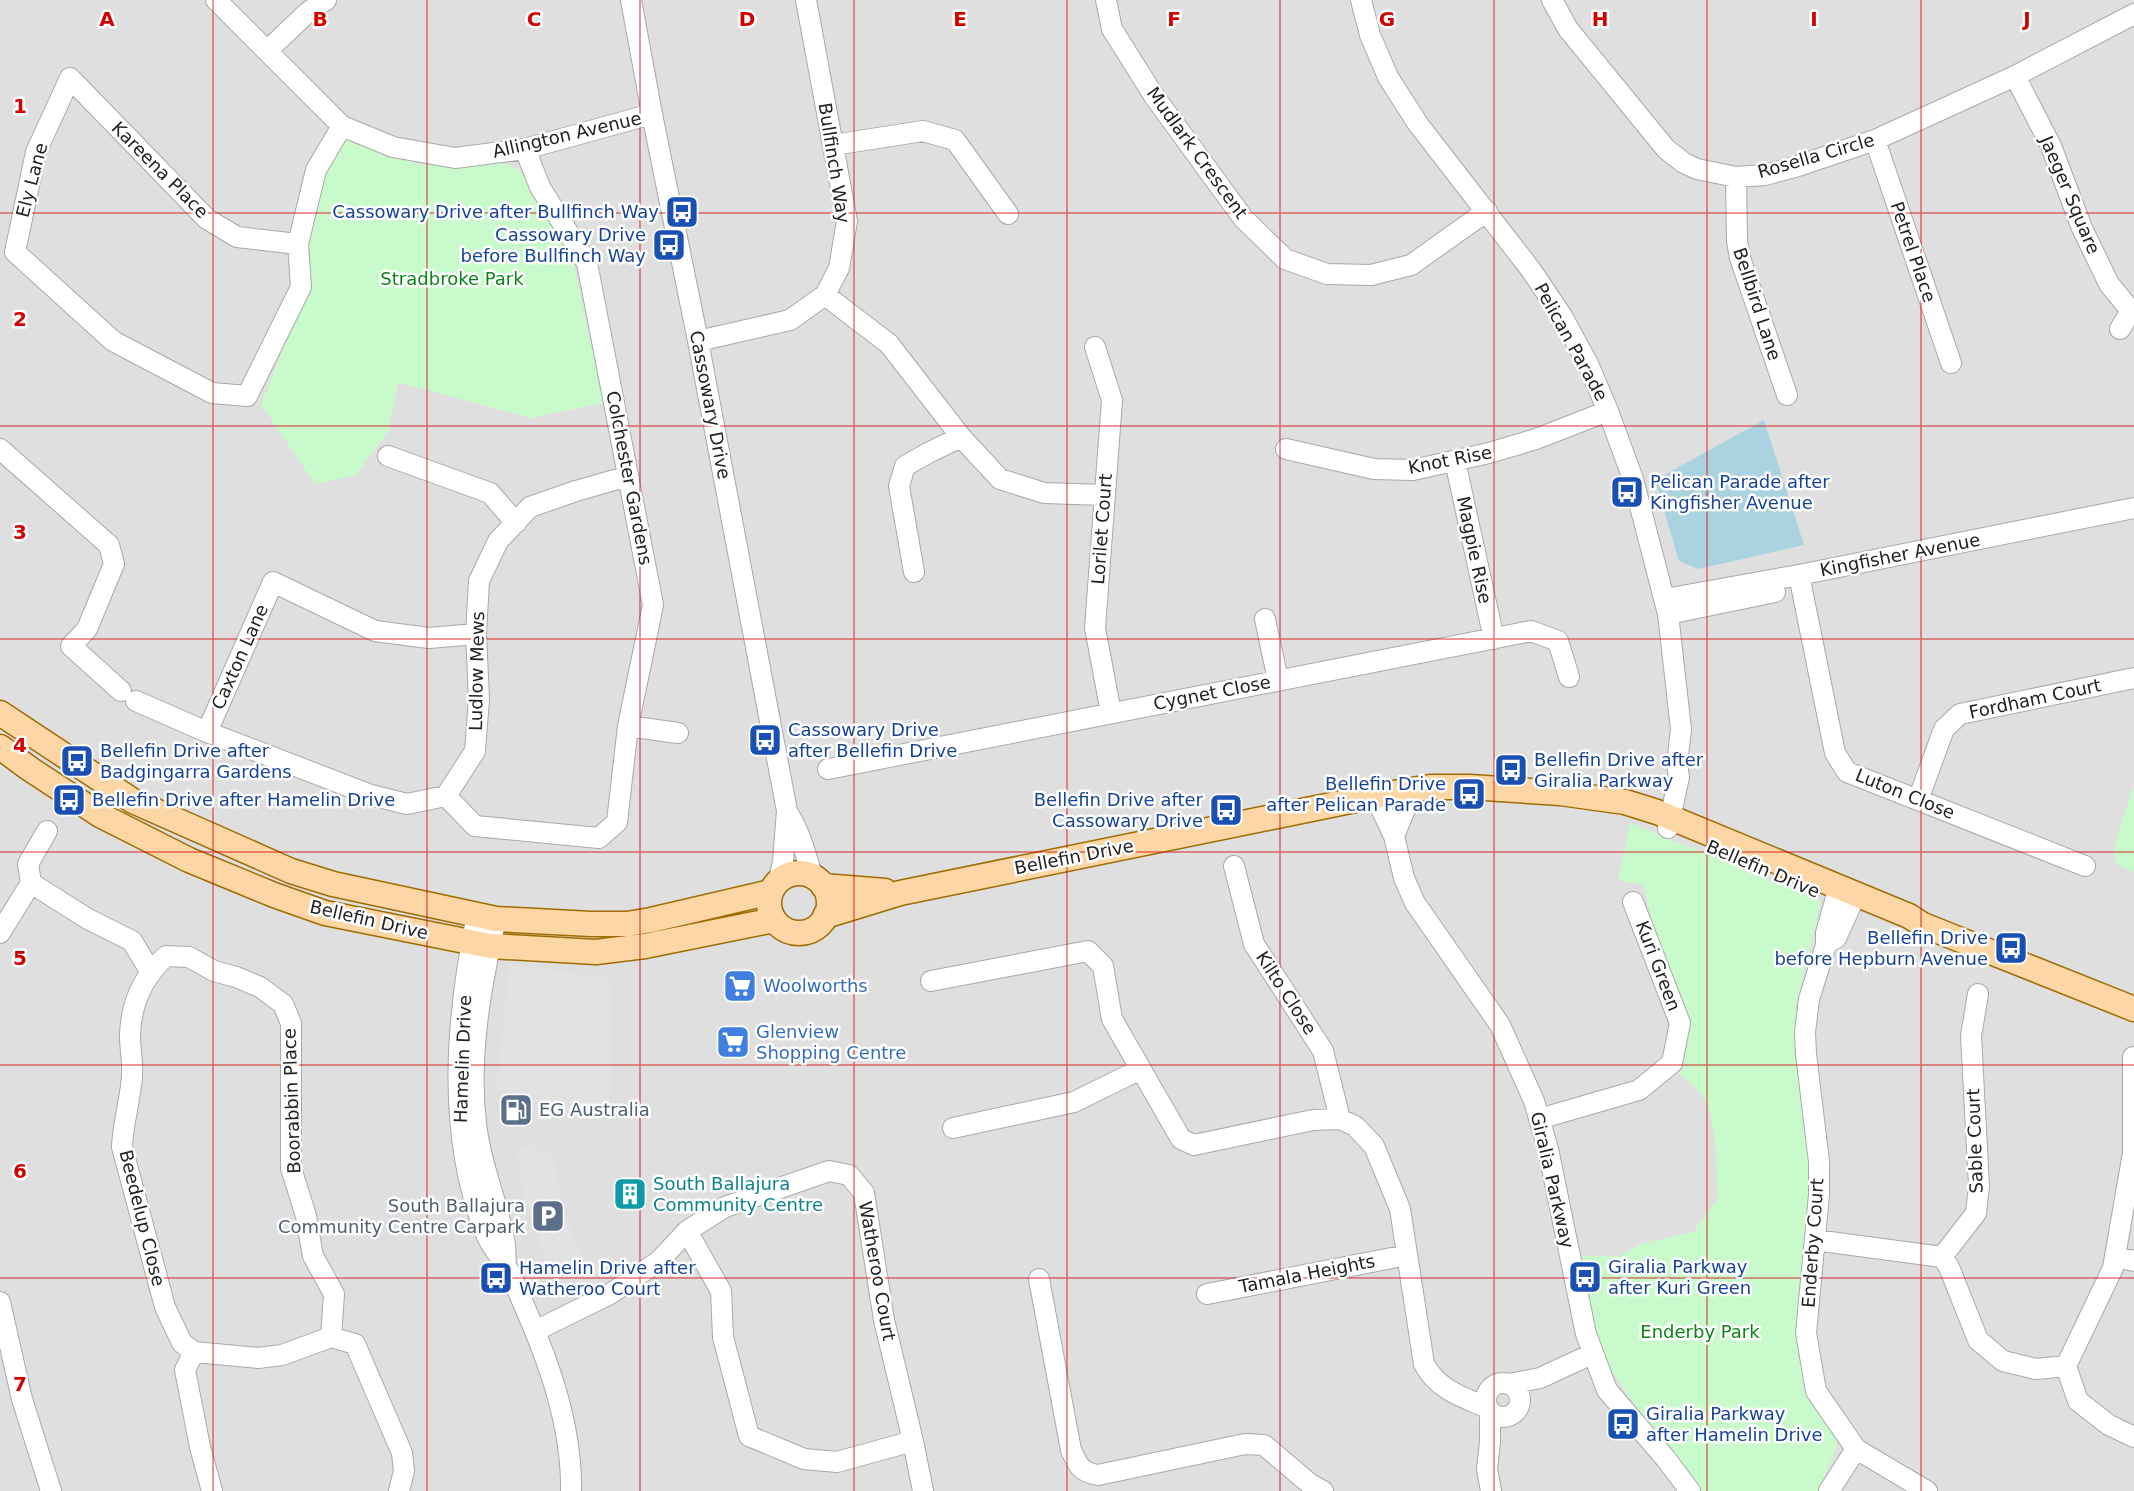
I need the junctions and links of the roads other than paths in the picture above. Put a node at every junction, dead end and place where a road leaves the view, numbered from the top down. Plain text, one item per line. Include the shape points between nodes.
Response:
1 (216, 0) edge
2 (326, 0) edge
3 (631, 0) edge
4 (806, 0) edge
5 (1106, 0) edge
6 (1361, 0) edge
7 (1552, 0) edge
8 (2134, 14) edge
9 (267, 51) junction
10 (2016, 76) junction
11 (70, 78) joint
12 (651, 114) junction
13 (342, 126) junction
14 (1875, 141) junction
15 (832, 145) junction
16 (525, 149) junction
17 (1736, 177) junction
18 (1486, 211) junction
19 (1008, 214) dead end
20 (298, 244) junction
21 (825, 295) junction
22 (2132, 311) edge
23 (2120, 328) dead end
24 (698, 340) junction
25 (1095, 347) dead end
26 (1951, 363) dead end
27 (1787, 394) dead end
28 (1608, 411) junction
29 (961, 437) junction
30 (0, 449) edge
31 (1286, 449) dead end
32 (388, 456) dead end
33 (1455, 461) junction
34 (628, 476) junction
35 (1105, 495) junction
36 (2134, 508) edge
37 (2134, 521) edge
38 (516, 522) junction
39 (914, 572) dead end
40 (1800, 581) junction
41 (1667, 607) junction
42 (1265, 618) dead end
43 (476, 634) junction
44 (1494, 639) junction
45 (1569, 677) dead end
46 (2134, 678) edge
47 (1278, 680) junction
48 (0, 713) edge
49 (1111, 713) junction
50 (628, 726) junction
51 (207, 732) junction
52 (678, 733) dead end
53 (0, 747) edge
54 (828, 769) dead end
55 (1413, 790) junction
56 (446, 796) junction
57 (1375, 796) junction
58 (1918, 800) junction
59 (787, 811) junction
60 (1663, 820) junction
61 (47, 831) dead end
62 (1394, 836) junction
63 (1234, 866) dead end
64 (2085, 866) dead end
65 (818, 881) junction
66 (31, 883) junction
67 (775, 886) junction
68 (900, 893) junction
69 (1845, 897) junction
70 (1633, 902) dead end
71 (825, 916) junction
72 (486, 917) junction
73 (774, 920) junction
74 (0, 933) edge
75 (481, 944) junction
76 (150, 970) junction
77 (931, 981) dead end
78 (1978, 994) dead end
79 (2134, 1009) edge
80 (2133, 1057) edge
81 (1141, 1069) junction
82 (1340, 1119) junction
83 (1539, 1119) junction
84 (953, 1128) dead end
85 (687, 1231) junction
86 (1815, 1240) junction
87 (1407, 1255) junction
88 (1942, 1257) junction
89 (2125, 1259) edge
90 (1039, 1279) dead end
91 (1207, 1294) dead end
92 (0, 1302) edge
93 (535, 1331) junction
94 (331, 1337) junction
95 (194, 1352) junction
96 (1592, 1354) junction
97 (2066, 1366) junction
98 (1514, 1398) junction
99 (1489, 1404) junction
100 (2134, 1437) edge
101 (913, 1441) junction
102 (1490, 1442) junction
103 (1856, 1449) junction
104 (51, 1491) edge
105 (212, 1491) edge
106 (399, 1491) edge
107 (571, 1491) edge
108 (922, 1491) edge
109 (1323, 1491) edge
110 (1490, 1491) edge
111 (1690, 1491) edge
112 (1829, 1491) edge
113 (1926, 1491) edge

1 - 9 street, Allington Avenue
2 - 9 street
3 - 12 street, Cassowary Drive
4 - 15 street, Bullfinch Way
5 - 18 street, Mudlark Crescent via 1112,29 1154,96 1243,218 1285,259 1327,274 1371,275 1410,265
6 - 18 street, Pelican Parade via 1370,35 1388,76 1418,124
7 - 17 street, Rosella Circle via 1568,29 1666,149 1697,170
8 - 10 street, Rosella Circle
9 - 13 street, Allington Avenue
10 - 14 street, Rosella Circle
10 - 22 street, Jaeger Square via 2051,146 2082,228 2109,284
11 - 20 street, Kareena Place via 207,219 237,237
11 - 20 street, Ely Lane via 36,152 15,252 113,341 212,393 247,396 301,287
12 - 16 street, Allington Avenue
12 - 24 street, Cassowary Drive
13 - 16 street, Allington Avenue via 393,147 455,159
13 - 20 street via 316,170
14 - 17 street, Rosella Circle via 1765,175
14 - 26 street, Petrel Place
15 - 19 street via 923,131 955,140
15 - 21 street, Bullfinch Way via 847,221 839,268
16 - 34 street, Colchester Gardens via 540,188 587,263
17 - 27 street, Bellbird Lane via 1740,258
18 - 28 street, Pelican Parade via 1562,316
21 - 24 street, Bullfinch Way via 790,320
21 - 29 street via 889,344
22 - 23 street, Jaeger Square
24 - 59 street, Cassowary Drive
25 - 35 street, Lorilet Court via 1112,400
28 - 33 street, Knot Rise via 1536,439
28 - 41 street, Pelican Parade via 1634,479
29 - 35 street via 1000,479 1044,493
29 - 39 street via 905,466 899,486
30 - 51 street via 109,545 114,564 87,629 71,646 128,696
31 - 33 street, Knot Rise via 1374,469 1413,470
32 - 38 street via 490,493
33 - 44 street, Magpie Rise
34 - 38 street, Ludlow Mews via 530,507
34 - 50 street, Colchester Gardens via 653,605
35 - 49 street, Lorilet Court via 1095,628
36 - 40 street, Kingfisher Avenue
37 - 40 street, Kingfisher Avenue
38 - 43 street, Ludlow Mews via 498,541 479,581
40 - 41 street, Kingfisher Avenue
40 - 58 street, Luton Close via 1834,753 1847,772
41 - 60 street, Pelican Parade via 1681,729
42 - 47 street
43 - 51 street, Caxton Lane via 429,638 375,631 273,582
43 - 56 street, Ludlow Mews via 479,699 475,751
44 - 45 street, Cygnet Close via 1531,631 1558,641
44 - 47 street, Cygnet Close
46 - 58 street, Fordham Court via 1960,714 1944,729
47 - 49 street, Cygnet Close
48 - 72 main road, Bellefin Drive via 133,801 291,871 353,889
49 - 54 street, Cygnet Close
50 - 52 street
50 - 56 street, Colchester Gardens via 617,822 599,838 475,826
51 - 56 street via 371,795 407,804
53 - 75 main road, Bellefin Drive via 100,816 189,860 325,913
55 - 57 main road, Bellefin Drive
55 - 60 main road, Bellefin Drive via 1470,787 1560,793 1625,802
55 - 62 street
57 - 62 street, Giralia Parkway
57 - 68 main road, Bellefin Drive
58 - 64 street, Luton Close
59 - 65 street, Cassowary Drive
59 - 67 street, Cassowary Drive via 783,861
60 - 69 main road, Bellefin Drive
61 - 66 street via 28,864
62 - 83 street, Giralia Parkway via 1404,878 1415,903 1500,1025
63 - 82 street, Kilto Close via 1254,944 1323,1051
65 - 67 main road via 795,873
65 - 68 main road, Bellefin Drive
65 - 71 main road via 828,898
66 - 74 street
66 - 76 street via 132,941
67 - 72 main road, Bellefin Drive via 741,900 627,924
67 - 73 main road via 769,902
68 - 71 main road, Bellefin Drive
69 - 79 main road, Bellefin Drive via 1909,916
69 - 86 street, Enderby Court via 1836,938 1826,945 1809,999 1805,1032 1819,1162
70 - 83 street, Kuri Green via 1680,1023 1672,1063 1639,1090
71 - 73 main road via 810,931 797,933
72 - 75 street, Hamelin Drive
73 - 75 main road, Bellefin Drive via 620,951
75 - 93 street, Hamelin Drive via 474,1067 476,1123 504,1239 506,1266
76 - 94 street, Boorabbin Place via 166,956 189,957 214,971 260,987 283,1004 291,1023 291,1168 313,1256 334,1294
76 - 95 street, Beedelup Close via 135,1001 130,1032 132,1077 122,1147 165,1307 182,1343
77 - 81 street via 1088,951 1103,966 1112,1019
78 - 88 street, Sable Court via 1971,1036 1977,1213
80 - 89 street via 2133,1153
81 - 82 street via 1181,1139 1194,1145 1313,1120
81 - 84 street via 1074,1102
82 - 87 street via 1355,1126 1374,1146 1400,1209
83 - 96 street, Giralia Parkway
85 - 93 street, Watheroo Court via 659,1261 610,1294
85 - 101 street via 722,1291 723,1336 749,1436 804,1459 837,1462
85 - 101 street, Watheroo Court via 725,1207 829,1171 849,1175 864,1194 884,1320
86 - 88 street
86 - 103 street, Enderby Court via 1806,1332 1816,1390
87 - 91 street, Tamala Heights
87 - 99 street via 1424,1364 1448,1391
88 - 97 street via 1978,1340 2003,1361 2036,1369
89 - 97 street via 2114,1268
90 - 109 street via 1071,1450 1086,1473 1098,1475 1245,1444 1264,1444
92 - 104 street via 22,1399
93 - 107 street, Hamelin Drive via 561,1410
94 - 95 street via 282,1355 258,1358
94 - 106 street via 355,1344 402,1453 404,1471
95 - 105 street via 185,1370
96 - 98 street via 1540,1378
96 - 111 street, Giralia Parkway via 1607,1390
97 - 100 street via 2078,1401 2109,1425
98 - 99 street via 1504,1418
98 - 99 street via 1497,1384
98 - 102 street
99 - 102 street
101 - 108 street, Watheroo Court
102 - 110 street
103 - 112 street
103 - 113 street, Enderby Court

